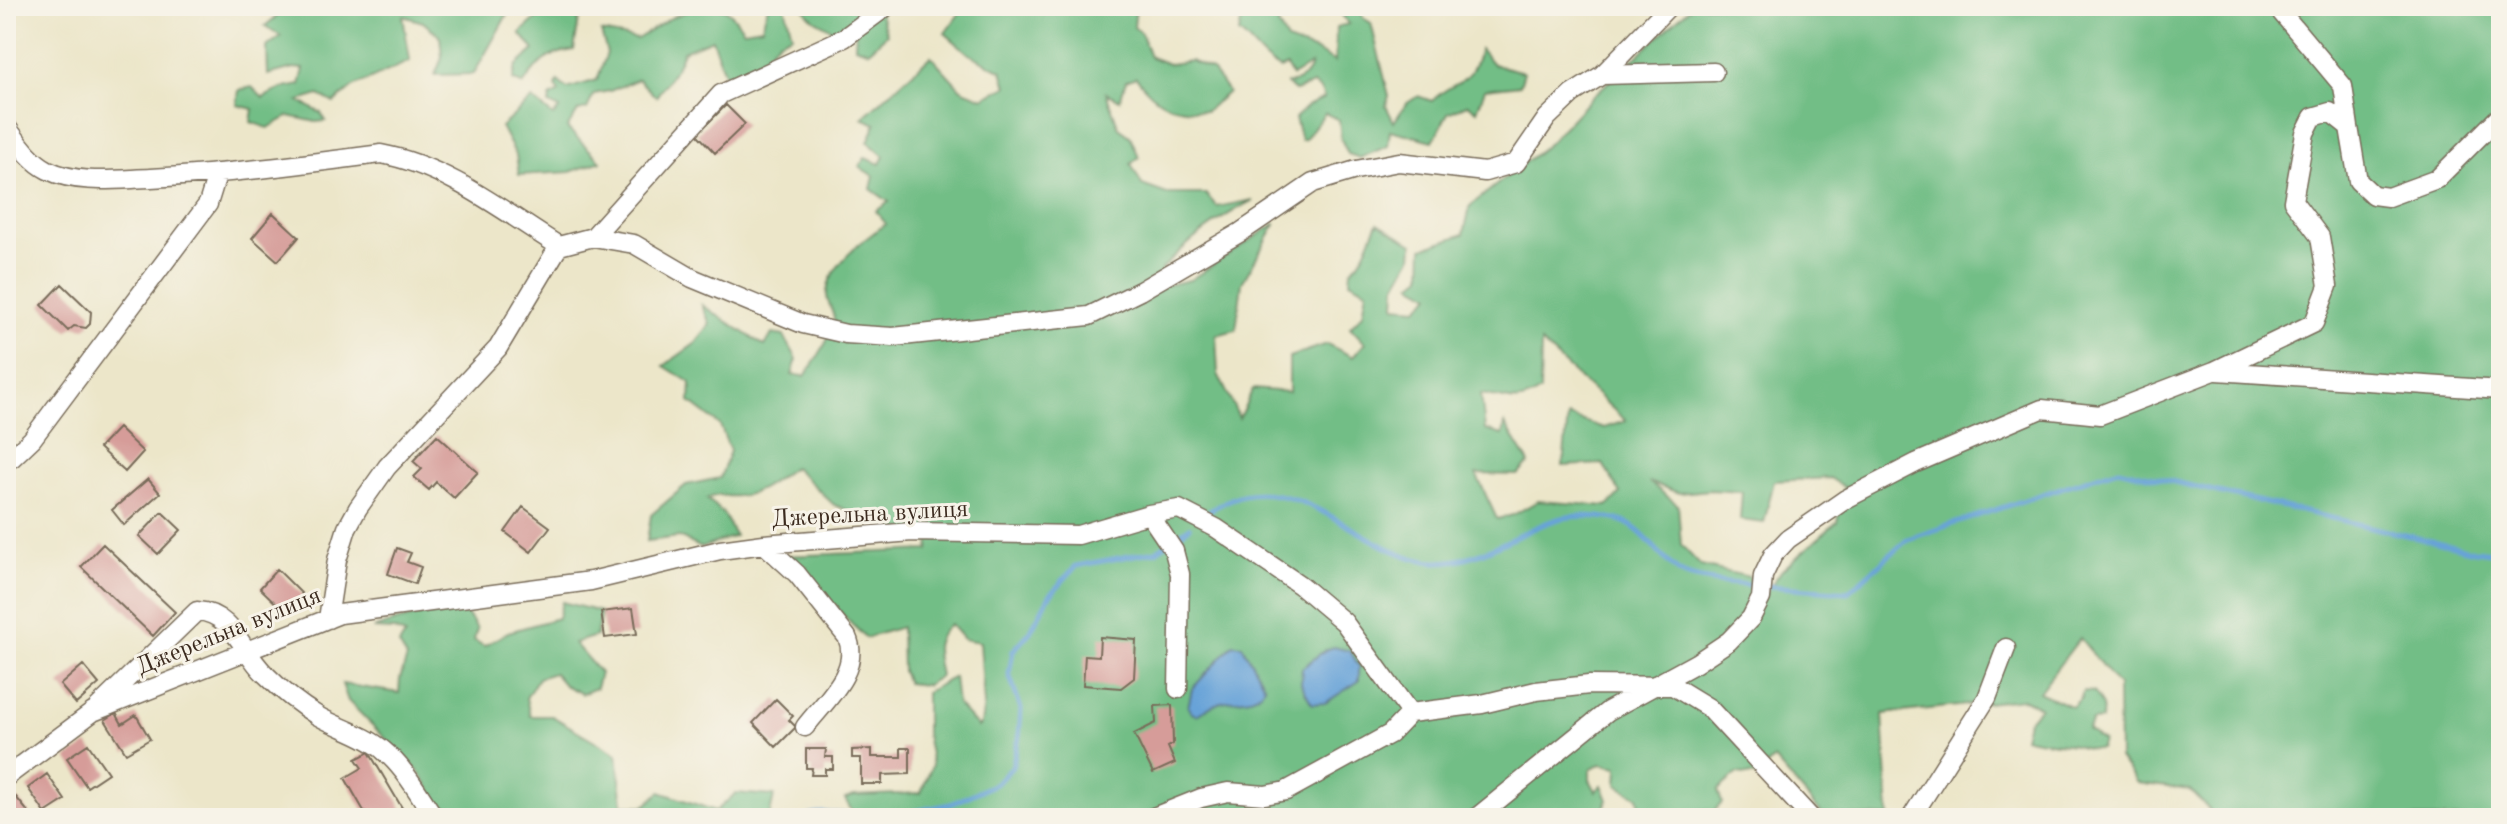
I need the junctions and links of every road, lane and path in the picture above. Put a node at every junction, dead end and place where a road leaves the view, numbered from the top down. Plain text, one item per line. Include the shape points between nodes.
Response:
1 (887, 6) edge
2 (1669, 6) edge
3 (2276, 6) edge
4 (1714, 72) dead end
5 (1602, 75) junction
6 (2501, 115) edge
7 (6, 126) edge
8 (2349, 127) junction
9 (217, 175) junction
10 (593, 237) junction
11 (559, 246) junction
12 (2214, 371) junction
13 (2501, 390) edge
14 (6, 459) edge
15 (1149, 514) junction
16 (764, 544) junction
17 (328, 619) junction
18 (2006, 648) dead end
19 (246, 652) junction
20 (1652, 686) junction
21 (1178, 689) dead end
22 (93, 712) junction
23 (1410, 713) junction
24 (805, 727) dead end
25 (6, 777) edge
26 (435, 818) edge
27 (1151, 818) edge
28 (1476, 818) edge
29 (1811, 818) edge
30 (1911, 818) edge

1 - 10 street via 844,38 721,94
2 - 5 street
3 - 8 street via 2343,86
4 - 5 street
5 - 10 street via 1547,118 1516,163 1485,172 1399,162 1313,183 1241,232 1089,316 893,337 846,334 803,324 692,278 634,244
6 - 8 street via 2437,179 2388,197 2373,195 2358,181
7 - 9 street via 29,156 68,176 104,180
8 - 12 street via 2330,112 2313,117 2305,133 2293,201 2320,237 2328,286 2314,323
9 - 11 street via 381,154 404,158 459,183
9 - 14 street via 208,204 32,439
10 - 11 street
11 - 17 street via 498,348 387,467 358,508 337,560
12 - 13 street
12 - 20 street via 2100,415 2042,409 1846,499 1773,555 1751,618 1729,641
15 - 16 street, Джерельна вулиця via 1078,535 912,532
15 - 21 street via 1174,551 1180,574
15 - 23 street, Джерельна вулиця via 1179,509 1300,585 1344,622
16 - 17 street, Джерельна вулиця via 591,581
16 - 24 street via 797,574 853,649 843,679
17 - 19 street, Джерельна вулиця
18 - 30 street via 1987,698
19 - 22 street, Джерельна вулиця
19 - 22 street via 225,620 197,611
19 - 26 street via 264,674 315,715 381,747
20 - 23 street via 1549,689
20 - 28 street via 1608,711
20 - 29 street via 1673,686 1709,708
22 - 25 street, Джерельна вулиця
23 - 27 street via 1390,734 1286,791 1228,792

